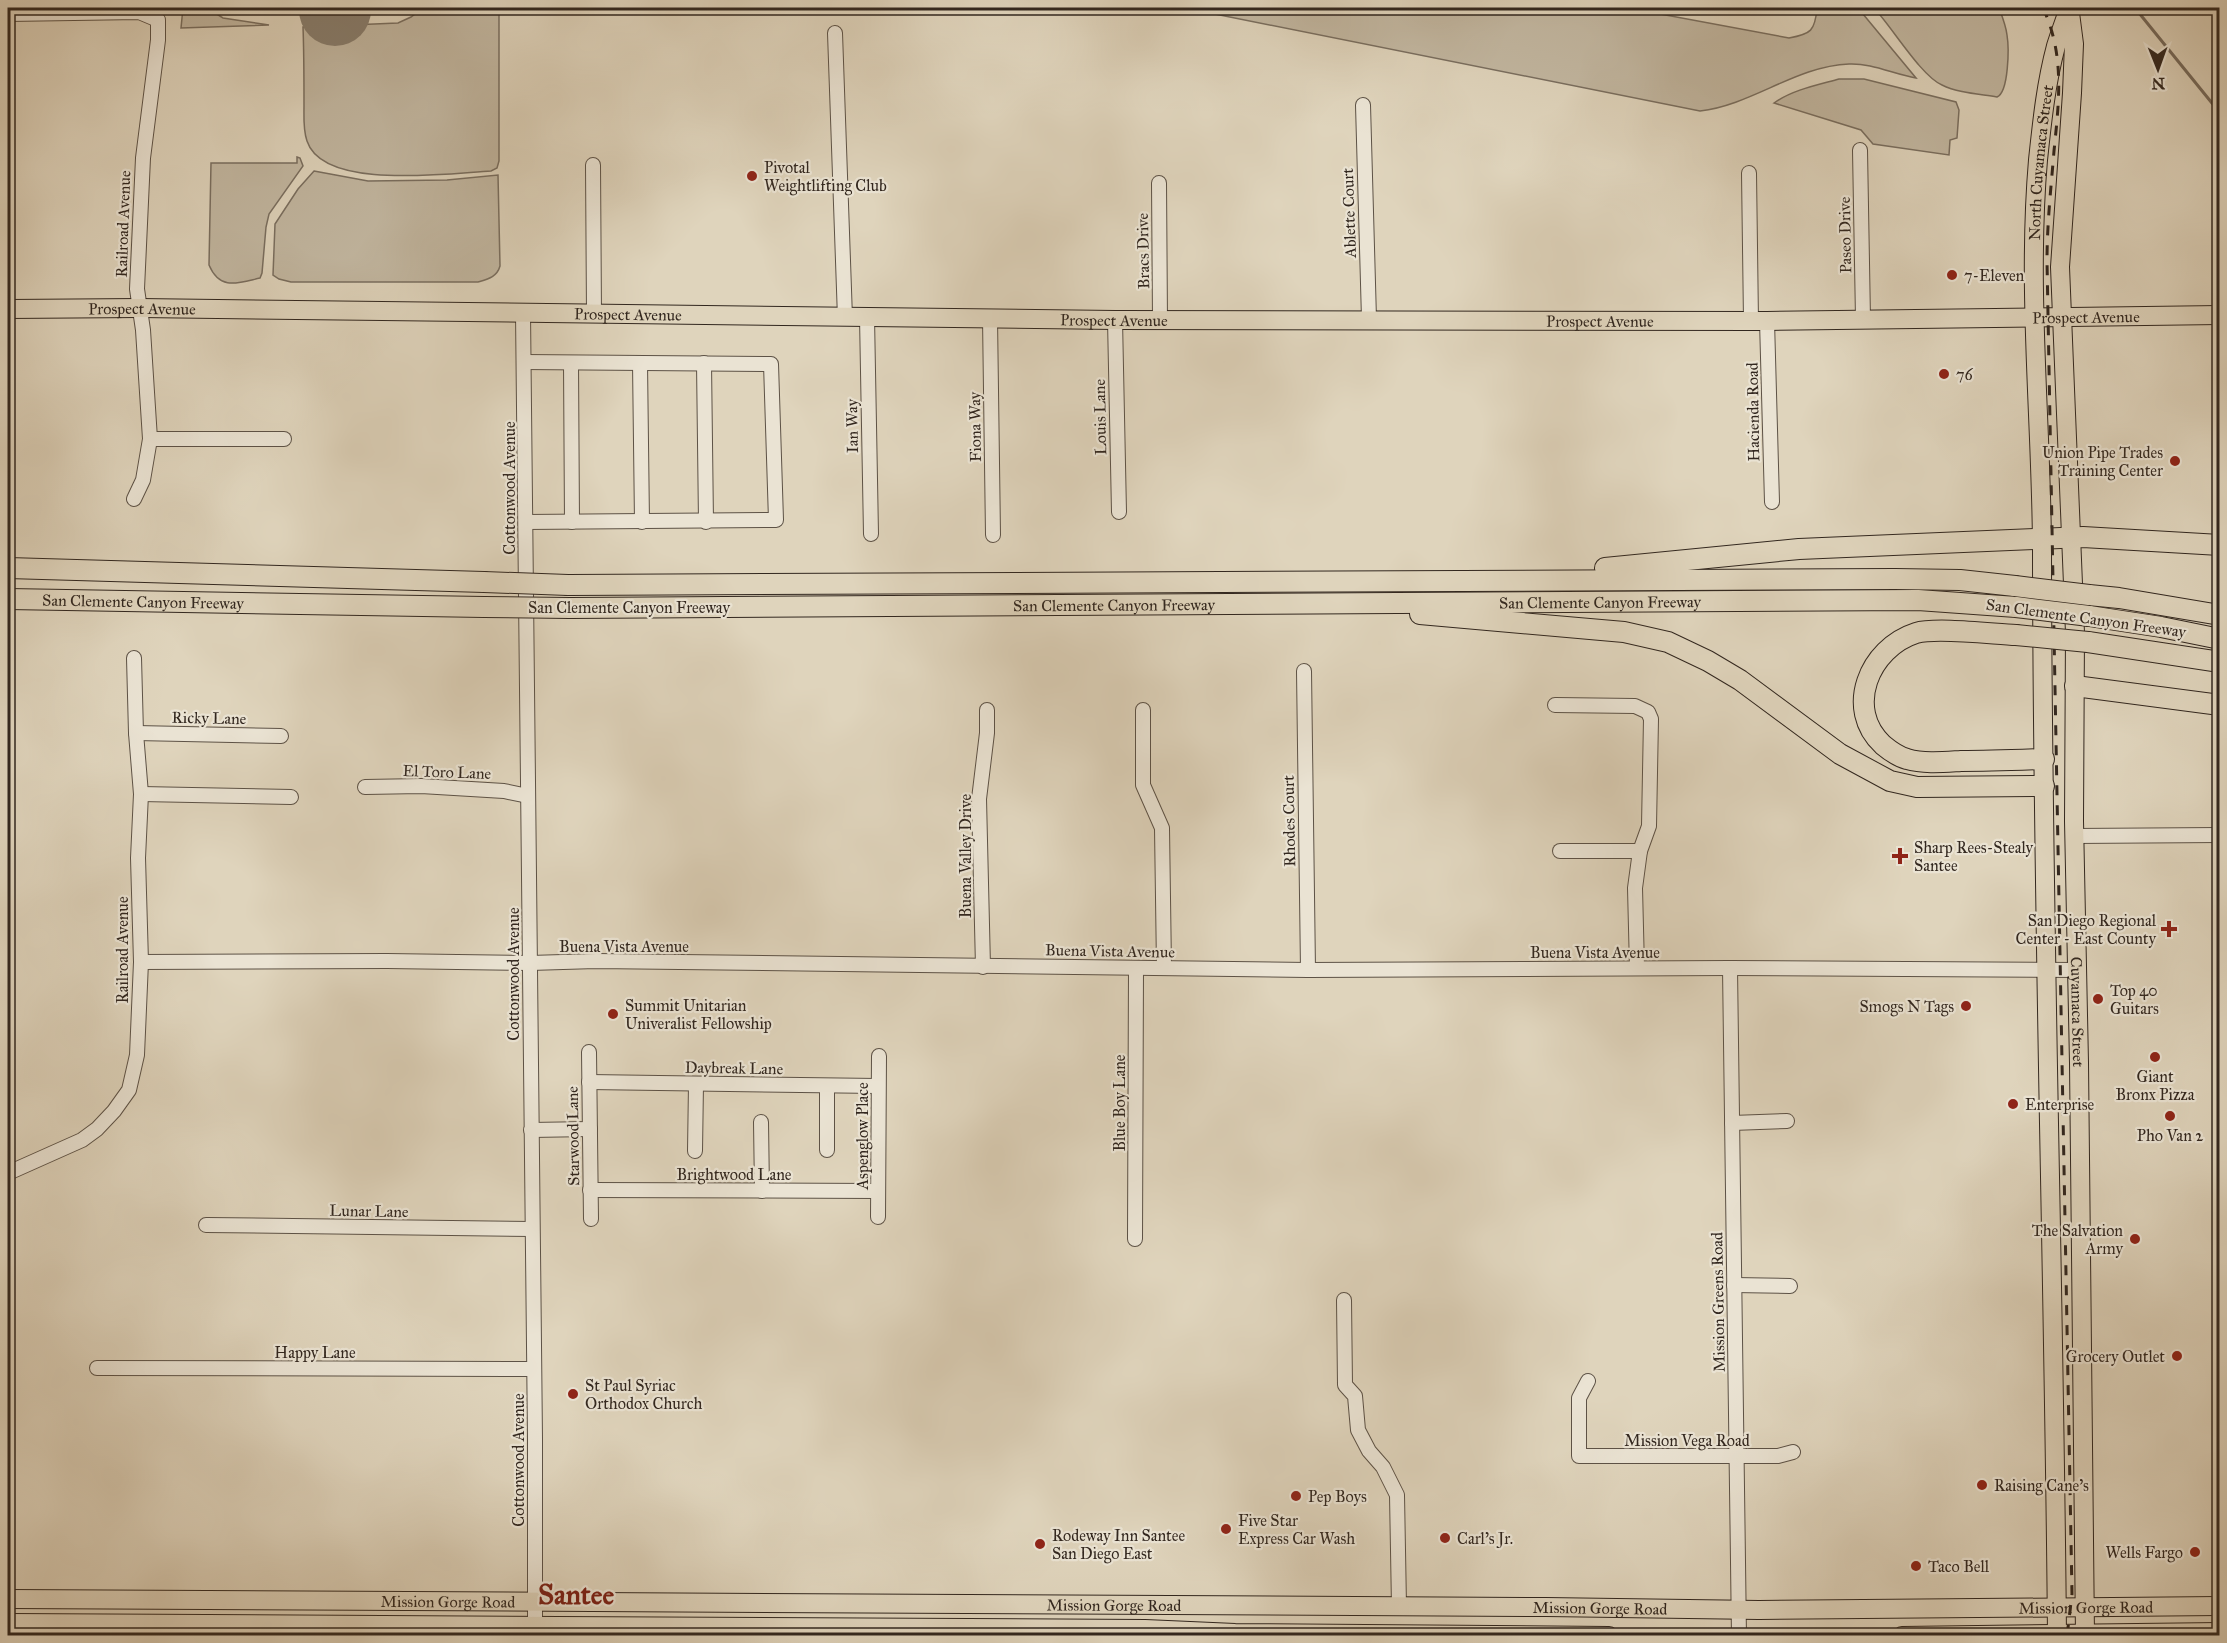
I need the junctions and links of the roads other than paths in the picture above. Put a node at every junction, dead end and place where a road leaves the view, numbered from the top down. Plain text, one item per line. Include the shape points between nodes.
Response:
1 (2069, 8) edge
2 (8, 14) edge
3 (835, 33) dead end
4 (1363, 105) dead end
5 (1860, 150) dead end
6 (592, 165) dead end
7 (1749, 174) dead end
8 (1159, 183) dead end
9 (140, 308) junction
10 (8, 309) edge
11 (523, 313) junction
12 (594, 314) junction
13 (2220, 315) edge
14 (867, 316) junction
15 (2035, 317) junction
16 (2062, 317) junction
17 (845, 318) junction
18 (990, 318) junction
19 (1369, 319) junction
20 (1863, 319) junction
21 (1115, 320) junction
22 (1160, 320) junction
23 (1759, 321) junction
24 (524, 362) junction
25 (571, 363) junction
26 (640, 363) junction
27 (704, 363) junction
28 (150, 439) junction
29 (284, 439) dead end
30 (134, 499) dead end
31 (1772, 502) dead end
32 (1119, 512) dead end
33 (526, 522) junction
34 (572, 522) junction
35 (642, 522) junction
36 (706, 522) junction
37 (871, 534) dead end
38 (993, 535) dead end
39 (2073, 538) junction
40 (2042, 540) junction
41 (2220, 545) edge
42 (13, 567) edge
43 (1498, 580) junction
44 (8, 599) edge
45 (1238, 604) junction
46 (2220, 615) edge
47 (2220, 639) edge
48 (134, 657) dead end
49 (2220, 662) edge
50 (1304, 671) dead end
51 (2075, 686) junction
52 (1555, 705) dead end
53 (2220, 705) edge
54 (987, 710) dead end
55 (1143, 710) dead end
56 (136, 733) junction
57 (281, 736) dead end
58 (2044, 759) junction
59 (2044, 786) junction
60 (365, 787) dead end
61 (141, 794) junction
62 (528, 796) junction
63 (291, 797) dead end
64 (2220, 835) edge
65 (2074, 836) junction
66 (1640, 851) junction
67 (1560, 852) dead end
68 (141, 962) junction
69 (530, 963) junction
70 (983, 967) junction
71 (1136, 968) junction
72 (1164, 968) junction
73 (1637, 968) junction
74 (1730, 968) junction
75 (1308, 970) junction
76 (2047, 970) junction
77 (2078, 970) junction
78 (589, 1052) dead end
79 (879, 1056) dead end
80 (589, 1082) junction
81 (696, 1084) junction
82 (827, 1086) junction
83 (878, 1086) junction
84 (1787, 1121) dead end
85 (761, 1122) dead end
86 (1732, 1123) junction
87 (590, 1129) junction
88 (531, 1130) junction
89 (828, 1150) dead end
90 (695, 1151) dead end
91 (8, 1173) edge
92 (590, 1190) junction
93 (762, 1191) junction
94 (878, 1191) junction
95 (878, 1217) dead end
96 (591, 1219) dead end
97 (206, 1225) dead end
98 (532, 1229) junction
99 (1135, 1239) dead end
100 (1734, 1286) junction
101 (1790, 1286) dead end
102 (1344, 1300) dead end
103 (97, 1368) dead end
104 (534, 1369) junction
105 (1588, 1381) dead end
106 (1793, 1452) dead end
107 (1737, 1457) junction
108 (8, 1599) edge
109 (535, 1602) junction
110 (1400, 1606) junction
111 (2220, 1606) edge
112 (2085, 1608) junction
113 (2057, 1609) junction
114 (1739, 1610) junction
115 (8, 1617) edge
116 (8, 1623) edge
117 (362, 1630) edge
118 (535, 1630) edge
119 (2220, 1632) edge
120 (8, 1635) edge
121 (1400, 1635) edge
122 (1609, 1635) edge
123 (1739, 1635) edge
124 (1902, 1635) edge
125 (2057, 1635) edge
126 (2085, 1635) edge

1 - 15 main road, North Cuyamaca Street via 2056,45 2043,112 2036,184
1 - 16 main road, North Cuyamaca Street via 2074,44 2060,267
2 - 9 street, Railroad Avenue via 139,12 158,20 142,158 137,289
3 - 17 street
4 - 19 street, Ablette Court
5 - 20 street, Paseo Drive
6 - 12 street
7 - 23 street, Hacienda Road
8 - 22 street, Bracs Drive
9 - 10 main road, Prospect Avenue
9 - 11 main road, Prospect Avenue
9 - 28 street, Railroad Avenue
11 - 12 main road, Prospect Avenue
11 - 24 street, Cottonwood Avenue
12 - 17 main road, Prospect Avenue
13 - 16 main road, Prospect Avenue
14 - 17 main road, Prospect Avenue
14 - 18 main road, Prospect Avenue
14 - 37 street, Ian Way
15 - 16 main road, Prospect Avenue
15 - 20 main road, Prospect Avenue
15 - 40 main road, Cuyamaca Street
16 - 39 main road, Cuyamaca Street
18 - 21 main road, Prospect Avenue
18 - 38 street, Fiona Way
19 - 22 main road, Prospect Avenue
19 - 23 main road, Prospect Avenue
20 - 23 main road, Prospect Avenue
21 - 22 main road, Prospect Avenue
21 - 32 street, Louis Lane
23 - 31 street, Hacienda Road
24 - 25 street
24 - 33 street, Cottonwood Avenue
25 - 26 street
25 - 34 street
26 - 27 street
26 - 35 street
27 - 36 street
27 - 36 street via 771,364 776,520
28 - 29 street
28 - 30 street, Railroad Avenue
33 - 34 street
33 - 62 street, Cottonwood Avenue
34 - 35 street
35 - 36 street
39 - 40 highway
39 - 41 highway
39 - 51 main road, Cuyamaca Street
40 - 43 highway via 1799,549
40 - 58 main road, Cuyamaca Street
42 - 43 highway, San Clemente Canyon Freeway, bridge via 568,585
43 - 46 highway, San Clemente Canyon Freeway, bridge via 1960,580 2119,598
44 - 45 highway, San Clemente Canyon Freeway, bridge via 570,608
45 - 47 highway, San Clemente Canyon Freeway, bridge via 1918,600 2089,616
45 - 59 highway via 1377,610 1624,632 1668,642 1708,660 1840,754 1890,781 1917,787
48 - 56 street, Railroad Avenue
49 - 58 highway, bridge via 2088,642 1944,631 1918,632 1899,640 1868,675 1863,693 1868,726 1887,748 1905,759
50 - 75 street, Rhodes Court
51 - 53 highway
51 - 65 main road, Cuyamaca Street
52 - 66 street via 1635,706 1648,712 1649,826
54 - 70 street, Buena Valley Drive via 979,800
55 - 72 street via 1143,785 1162,828
56 - 57 street, Ricky Lane
56 - 61 street, Railroad Avenue
58 - 59 main road, Cuyamaca Street
59 - 76 main road, Cuyamaca Street
60 - 62 street, El Toro Lane via 421,786
61 - 63 street
61 - 68 street, Railroad Avenue
62 - 69 street, Cottonwood Avenue
64 - 65 street
65 - 77 main road, Cuyamaca Street
66 - 67 street
66 - 73 street via 1635,888
68 - 69 street, Buena Vista Avenue
68 - 91 street, Railroad Avenue via 137,1055 129,1090 114,1111 82,1140
69 - 70 street, Buena Vista Avenue
69 - 88 street, Cottonwood Avenue
70 - 71 street, Buena Vista Avenue
71 - 72 street, Buena Vista Avenue
71 - 99 street, Blue Boy Lane
72 - 75 street, Buena Vista Avenue
73 - 74 street, Buena Vista Avenue
73 - 75 street, Buena Vista Avenue
74 - 76 street, Buena Vista Avenue
74 - 86 street, Mission Greens Road
76 - 77 street, Buena Vista Avenue
76 - 113 main road, Cuyamaca Street
77 - 112 main road, Cuyamaca Street
78 - 80 street, Starwood Lane
79 - 83 street, Aspenglow Place
80 - 81 street, Daybreak Lane
80 - 87 street, Starwood Lane
81 - 82 street, Daybreak Lane
81 - 90 street
82 - 83 street, Daybreak Lane
82 - 89 street
83 - 94 street, Aspenglow Place
84 - 86 street
85 - 93 street
86 - 100 street, Mission Greens Road
87 - 88 street
87 - 92 street, Starwood Lane
88 - 98 street, Cottonwood Avenue
92 - 93 street, Brightwood Lane
92 - 96 street, Starwood Lane
93 - 94 street, Brightwood Lane
94 - 95 street, Aspenglow Place
97 - 98 street, Lunar Lane
98 - 104 street, Cottonwood Avenue
100 - 101 street
100 - 107 street, Mission Greens Road
102 - 110 street via 1345,1385 1355,1396 1358,1430 1397,1495
103 - 104 street, Happy Lane
104 - 109 street, Cottonwood Avenue
105 - 107 street, Mission Vega Road via 1579,1398 1579,1456
106 - 107 street, Mission Vega Road
107 - 114 street, Mission Greens Road
108 - 109 main road, Mission Gorge Road
109 - 110 main road, Mission Gorge Road
109 - 118 street, Cottonwood Avenue
110 - 114 main road, Mission Gorge Road
110 - 121 main road
111 - 112 main road, Mission Gorge Road
112 - 113 main road, Mission Gorge Road
112 - 126 main road, Cuyamaca Street
113 - 114 main road, Mission Gorge Road
113 - 125 main road, Cuyamaca Street
114 - 123 street, Mission Greens Road
115 - 116 street
116 - 117 main road, Mission Gorge Road
116 - 120 street
117 - 118 main road, Mission Gorge Road
118 - 121 main road, Mission Gorge Road via 1134,1629
119 - 126 main road, Mission Gorge Road
121 - 122 main road, Mission Gorge Road
124 - 125 main road, Mission Gorge Road
125 - 126 main road, Mission Gorge Road

